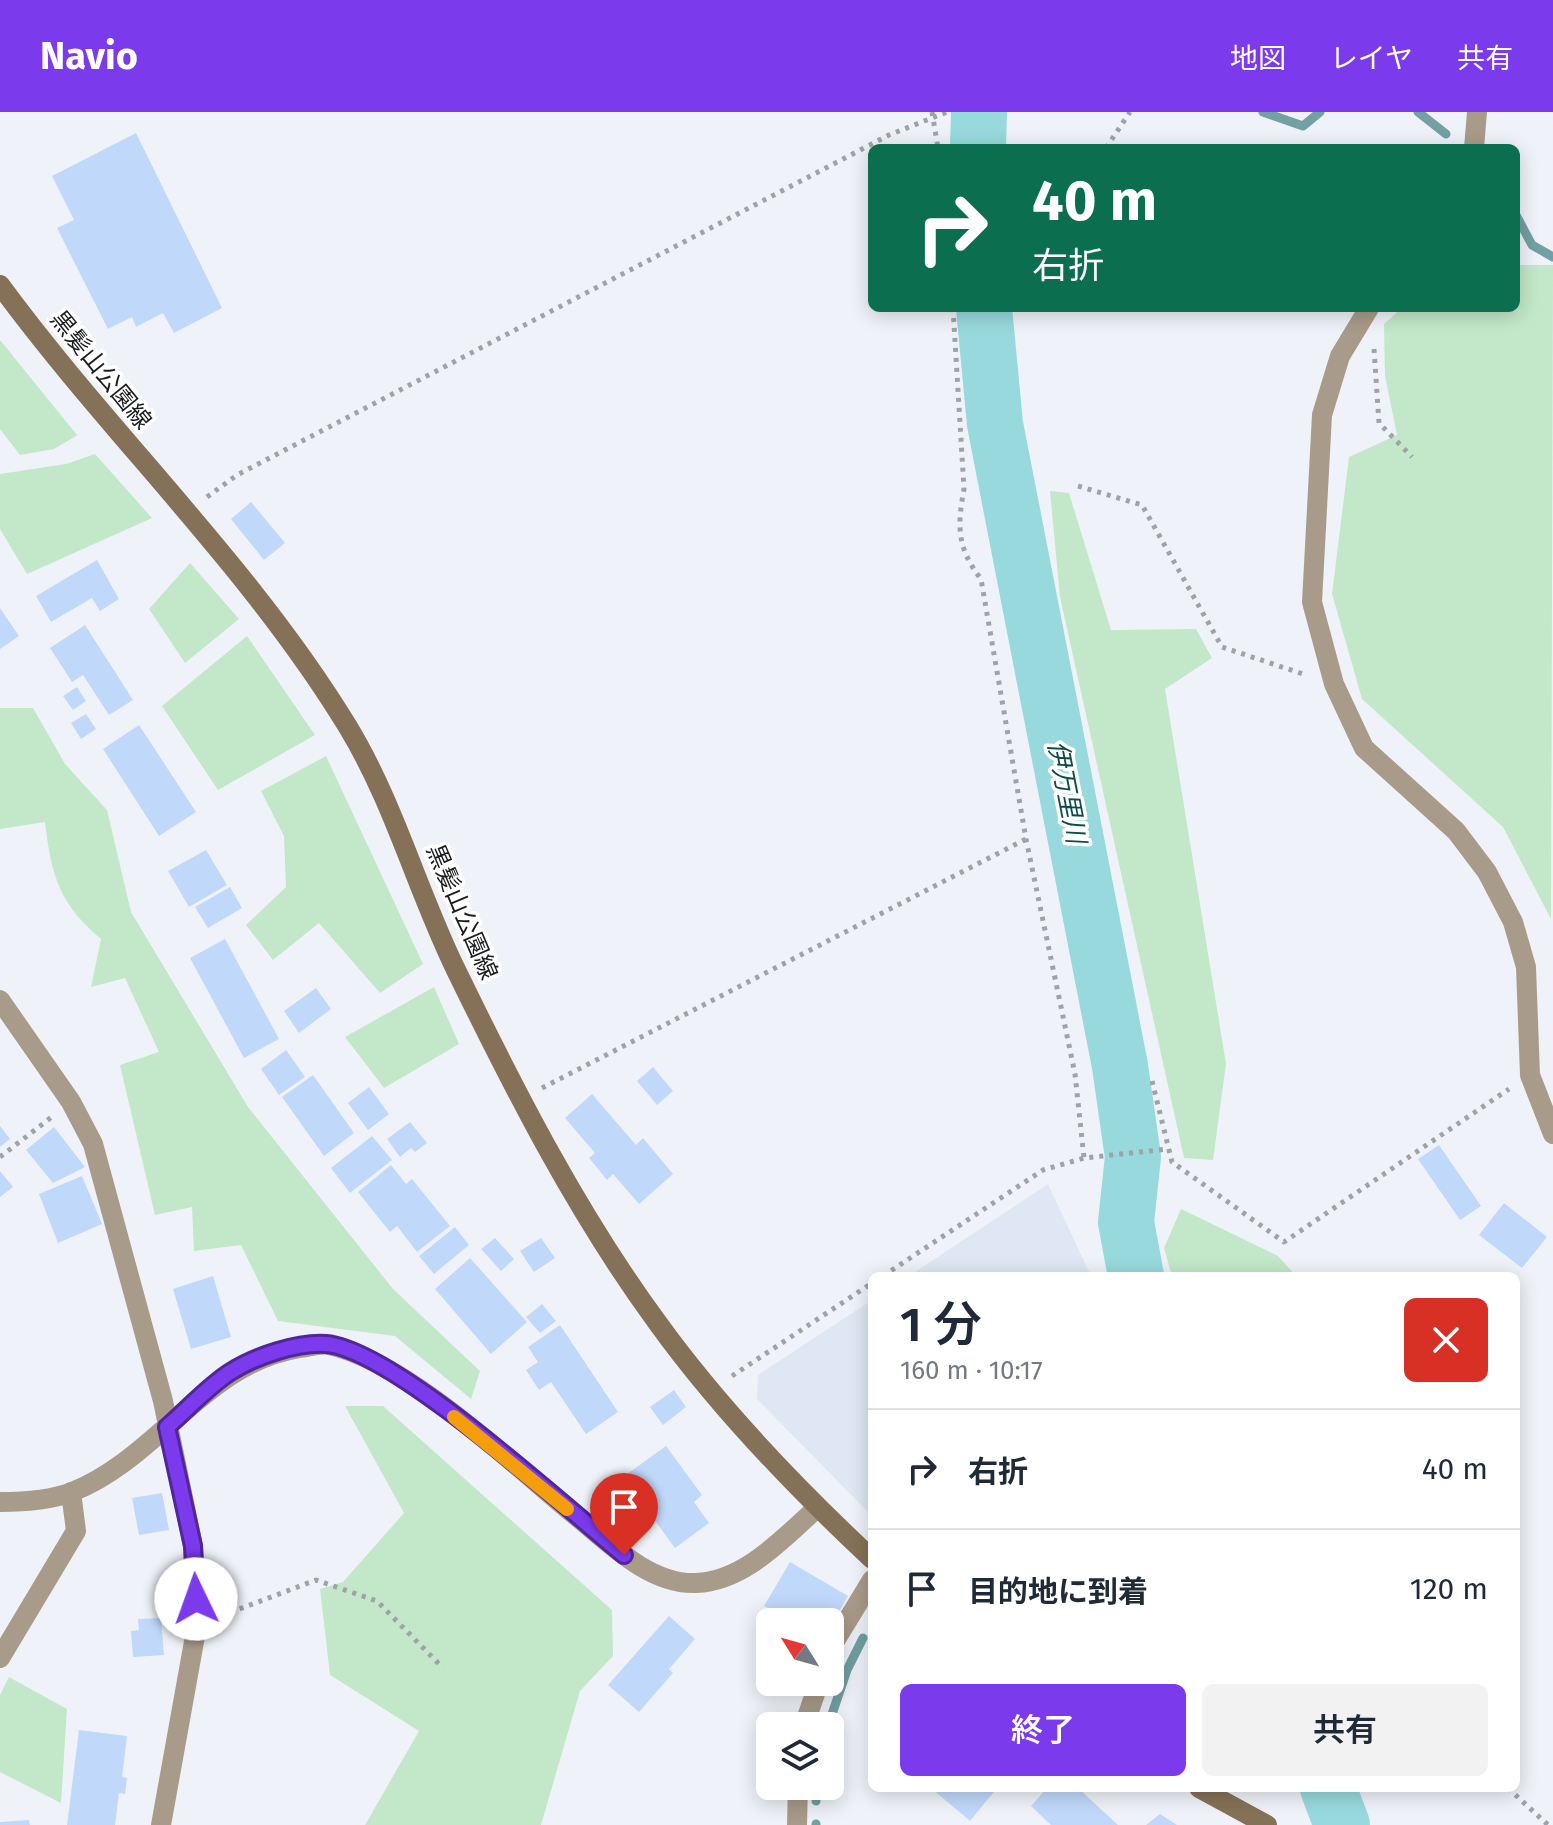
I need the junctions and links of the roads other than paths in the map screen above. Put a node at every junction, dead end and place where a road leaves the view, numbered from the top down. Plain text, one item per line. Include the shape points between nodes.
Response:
1 (1477, 112) edge
2 (1474, 144) edge
3 (1, 288) edge
4 (1367, 312) edge
5 (0, 1000) edge
6 (1553, 1134) edge
7 (167, 1427) junction
8 (71, 1492) junction
9 (0, 1502) edge
10 (817, 1508) junction
11 (868, 1555) edge
12 (868, 1587) edge
13 (844, 1626) edge
14 (0, 1658) edge
15 (1206, 1792) edge
16 (798, 1800) edge
17 (1260, 1823) edge
18 (161, 1825) edge
19 (797, 1825) edge

1 - 2 street
3 - 10 main road, 黒髪山公園線 via 266,609 349,728 520,1099 613,1258 711,1390
4 - 6 street via 1340,356 1322,415 1312,602 1334,684 1364,748 1456,831 1487,872 1513,922 1526,967 1530,1075
5 - 7 street via 71,1102 93,1144
7 - 8 street via 127,1461
7 - 10 street via 232,1371 281,1351 327,1344 373,1360 426,1394 624,1555 665,1579 695,1583 725,1576 758,1560
7 - 18 street via 193,1546 197,1625
8 - 9 street
8 - 14 street via 76,1531
10 - 11 main road, 黒髪山公園線
12 - 13 street
15 - 17 main road
16 - 19 street

